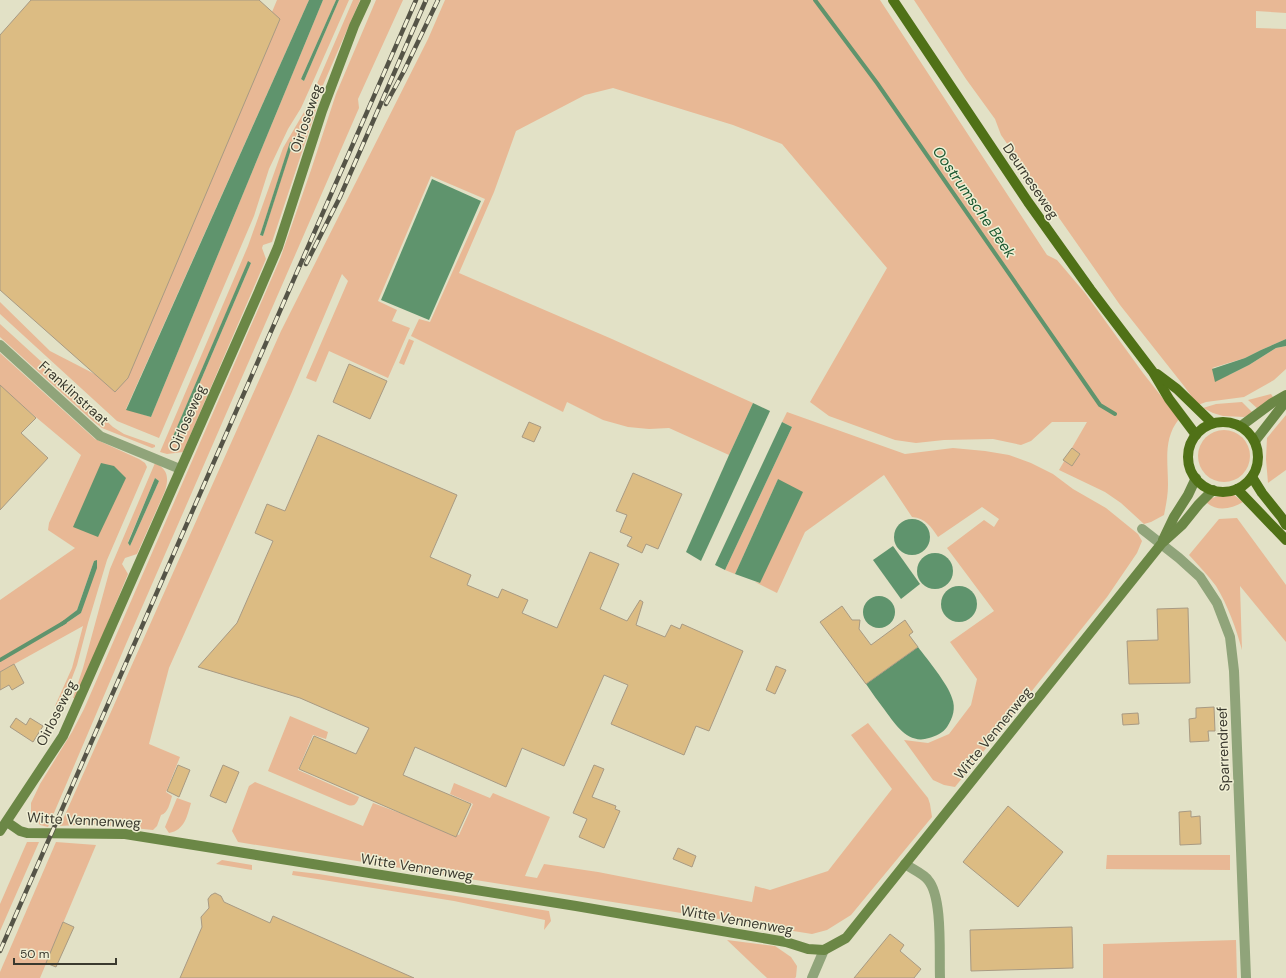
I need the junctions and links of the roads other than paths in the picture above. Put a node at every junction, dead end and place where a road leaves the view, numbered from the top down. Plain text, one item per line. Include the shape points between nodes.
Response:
1 (366, 0) edge
2 (893, 0) edge
3 (0, 345) edge
4 (1153, 372) junction
5 (1286, 395) edge
6 (1286, 401) edge
7 (1212, 423) junction
8 (1241, 426) junction
9 (1196, 435) junction
10 (1255, 441) junction
11 (180, 469) junction
12 (1252, 476) junction
13 (1196, 478) junction
14 (1237, 489) junction
15 (1212, 490) junction
16 (1286, 525) edge
17 (1142, 529) dead end
18 (1286, 540) edge
19 (1162, 543) junction
20 (7, 822) junction
21 (0, 831) edge
22 (905, 864) junction
23 (824, 950) junction
24 (812, 978) edge
25 (940, 978) edge
26 (1246, 978) edge

1 - 11 street, Oirloseweg via 322,111 278,247
2 - 4 main road, Deurneseweg via 1090,290
3 - 11 street, Franklinstraat via 100,436
4 - 7 main road, Deurneseweg via 1177,389
4 - 9 main road, Deurneseweg via 1169,399
5 - 8 street
6 - 10 street
7 - 8 main road via 1232,422
7 - 9 main road
8 - 10 main road
9 - 13 main road via 1190,448 1188,462
10 - 12 main road via 1258,459
11 - 20 street, Oirloseweg via 63,736
12 - 14 main road
12 - 16 main road
13 - 15 main road via 1203,486
13 - 19 street, Witte Vennenweg
14 - 15 main road via 1225,492
14 - 18 main road
15 - 19 street, Witte Vennenweg via 1182,525
17 - 19 street
19 - 22 street, Witte Vennenweg
19 - 26 street, Sparrendreef via 1200,577 1217,603 1230,637 1234,671
20 - 21 street, Oirloseweg
20 - 23 street, Witte Vennenweg via 27,833 125,834 576,906
22 - 23 street, Witte Vennenweg via 846,938
22 - 25 street via 928,880 935,891 938,904
23 - 24 street

